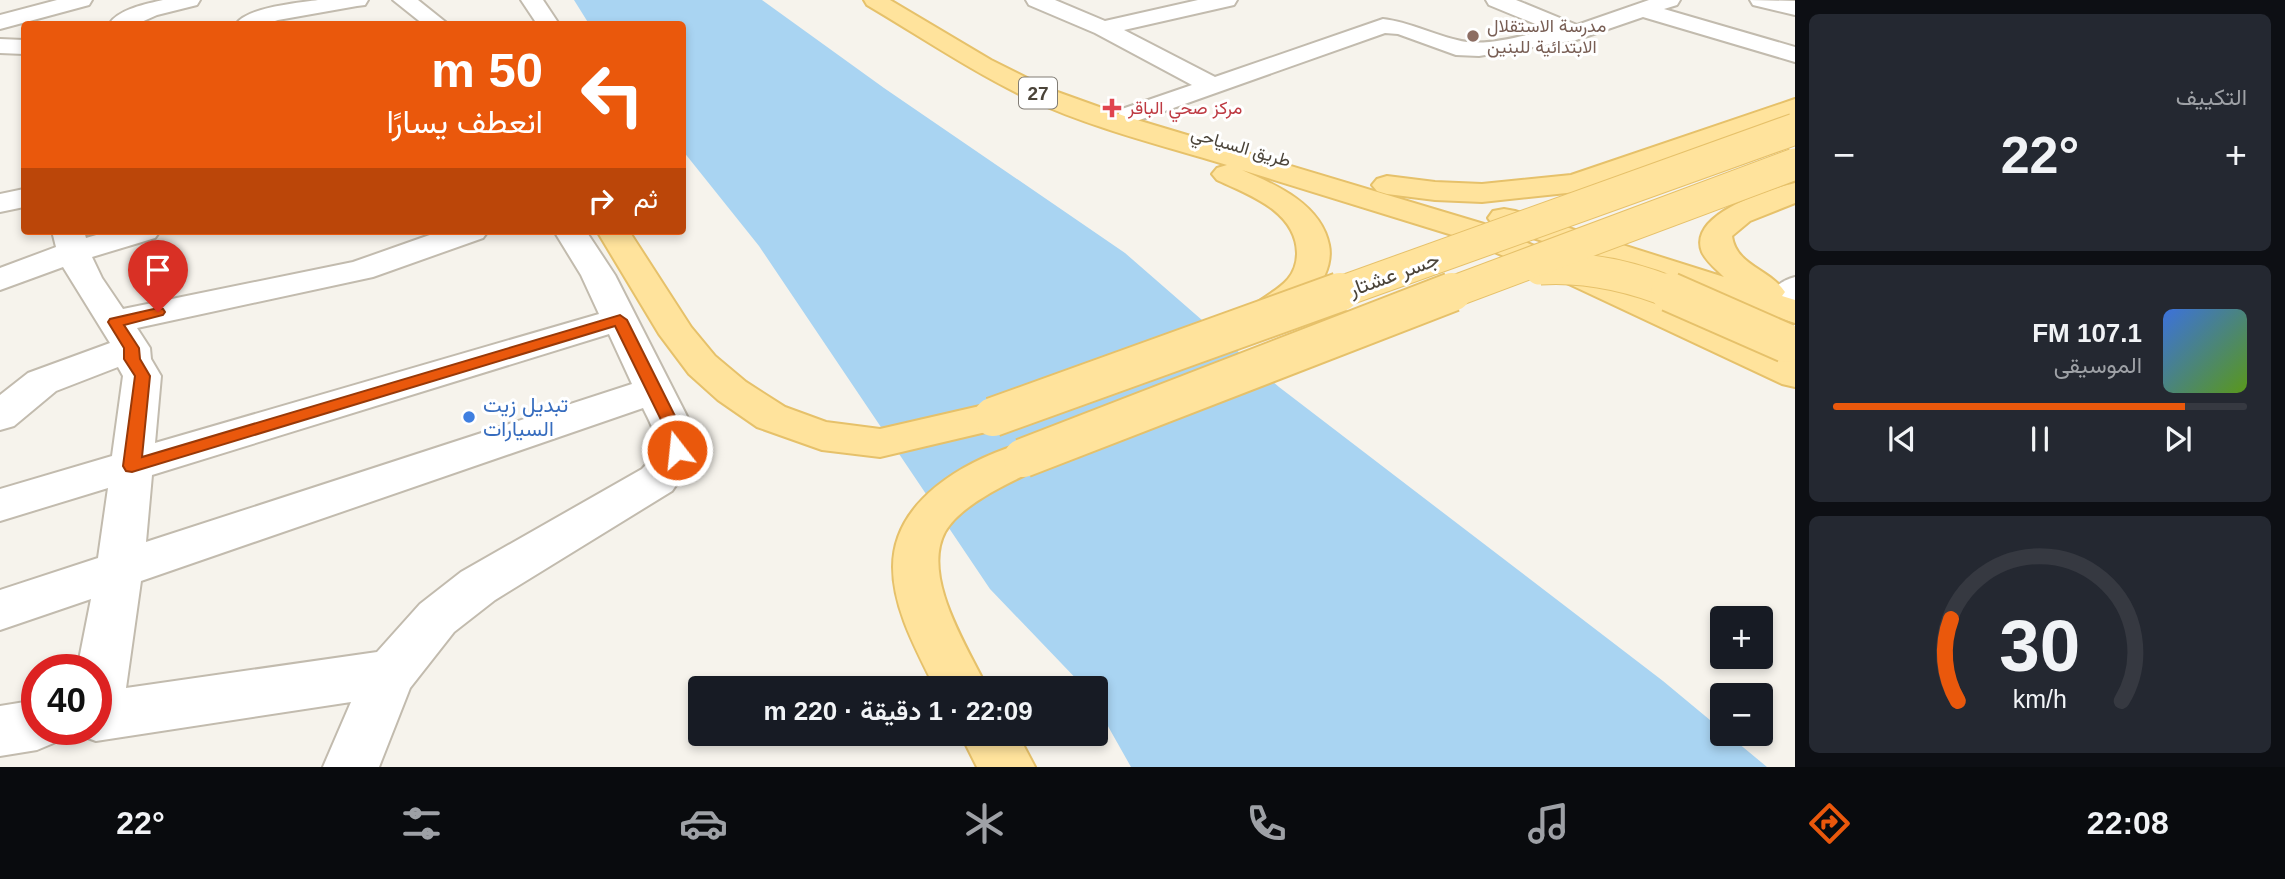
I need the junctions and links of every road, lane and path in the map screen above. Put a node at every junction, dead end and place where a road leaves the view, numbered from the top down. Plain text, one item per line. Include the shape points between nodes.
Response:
1 (81, 0) edge
2 (189, 0) edge
3 (357, 0) edge
4 (404, 0) edge
5 (532, 0) edge
6 (874, 0) edge
7 (904, 0) edge
8 (1037, 0) edge
9 (1226, 0) edge
10 (1497, 0) edge
11 (1669, 0) edge
12 (1761, 0) edge
13 (1193, 3) edge
14 (1795, 8) edge
15 (1643, 10) junction
16 (126, 21) edge
17 (255, 21) edge
18 (433, 21) edge
19 (546, 21) edge
20 (0, 22) edge
21 (1103, 28) junction
22 (1576, 33) junction
23 (0, 46) edge
24 (21, 47) edge
25 (1795, 55) edge
26 (1211, 85) junction
27 (1795, 107) edge
28 (1132, 128) junction
29 (1795, 129) edge
30 (1795, 164) edge
31 (1354, 178) junction
32 (1795, 192) edge
33 (21, 199) edge
34 (0, 203) edge
35 (117, 235) edge
36 (461, 235) edge
37 (573, 235) edge
38 (615, 235) edge
39 (71, 242) edge
40 (0, 279) edge
41 (1480, 283) junction
42 (620, 320) junction
43 (1790, 322) edge
44 (123, 335) junction
45 (1224, 336) junction
46 (654, 390) junction
47 (0, 416) edge
48 (132, 466) junction
49 (0, 505) edge
50 (120, 568) junction
51 (0, 610) edge
52 (106, 654) edge
53 (391, 673) junction
54 (955, 676) edge
55 (112, 712) edge
56 (21, 728) edge
57 (0, 731) edge
58 (995, 746) edge
59 (351, 767) edge
60 (1007, 767) edge

1 - 20 street
2 - 16 street via 149,9
3 - 17 street
4 - 18 street
5 - 19 street
6 - 28 main road via 1012,96 1040,110
6 - 43 main road, طريق السياحي / 27 via 1040,94 1118,123
7 - 28 main road, طريق السياحي / 27 via 1027,75
8 - 21 street
9 - 13 street
10 - 22 street
11 - 15 street
12 - 14 street
13 - 21 street
15 - 22 street
15 - 25 street
21 - 26 street
22 - 26 street via 1467,50 1383,26
23 - 24 street
26 - 28 street
27 - 31 main road via 1576,183 1541,190 1456,194
28 - 31 main road, طريق السياحي / 27
28 - 45 main road, bridge via 1250,184 1293,211 1310,233 1314,254 1310,276 1290,297
29 - 45 main road, جسر عشتار, bridge
30 - 41 main road, جسر عشتار, bridge
31 - 43 main road via 1517,221
32 - 43 main road via 1739,214 1716,233 1718,251
33 - 34 street
35 - 39 street
36 - 44 street via 361,270 200,302
37 - 42 street
38 - 45 main road, جسر عشتار, bridge via 702,365 771,417 822,436 880,443 993,417
39 - 40 street
39 - 44 street via 90,289
41 - 43 main road, bridge via 1547,267 1573,268 1608,273
41 - 54 main road, جسر عشتار, bridge via 1023,458 963,491 937,512 917,547 921,597
42 - 46 street
42 - 48 street
44 - 47 street via 42,382
44 - 48 street via 142,376
46 - 50 street
46 - 53 street via 675,432 677,450 671,465 621,503 478,586 438,618
48 - 49 street
48 - 50 street
50 - 51 street
50 - 52 street
53 - 55 street
53 - 59 street
56 - 57 street
58 - 60 main road

